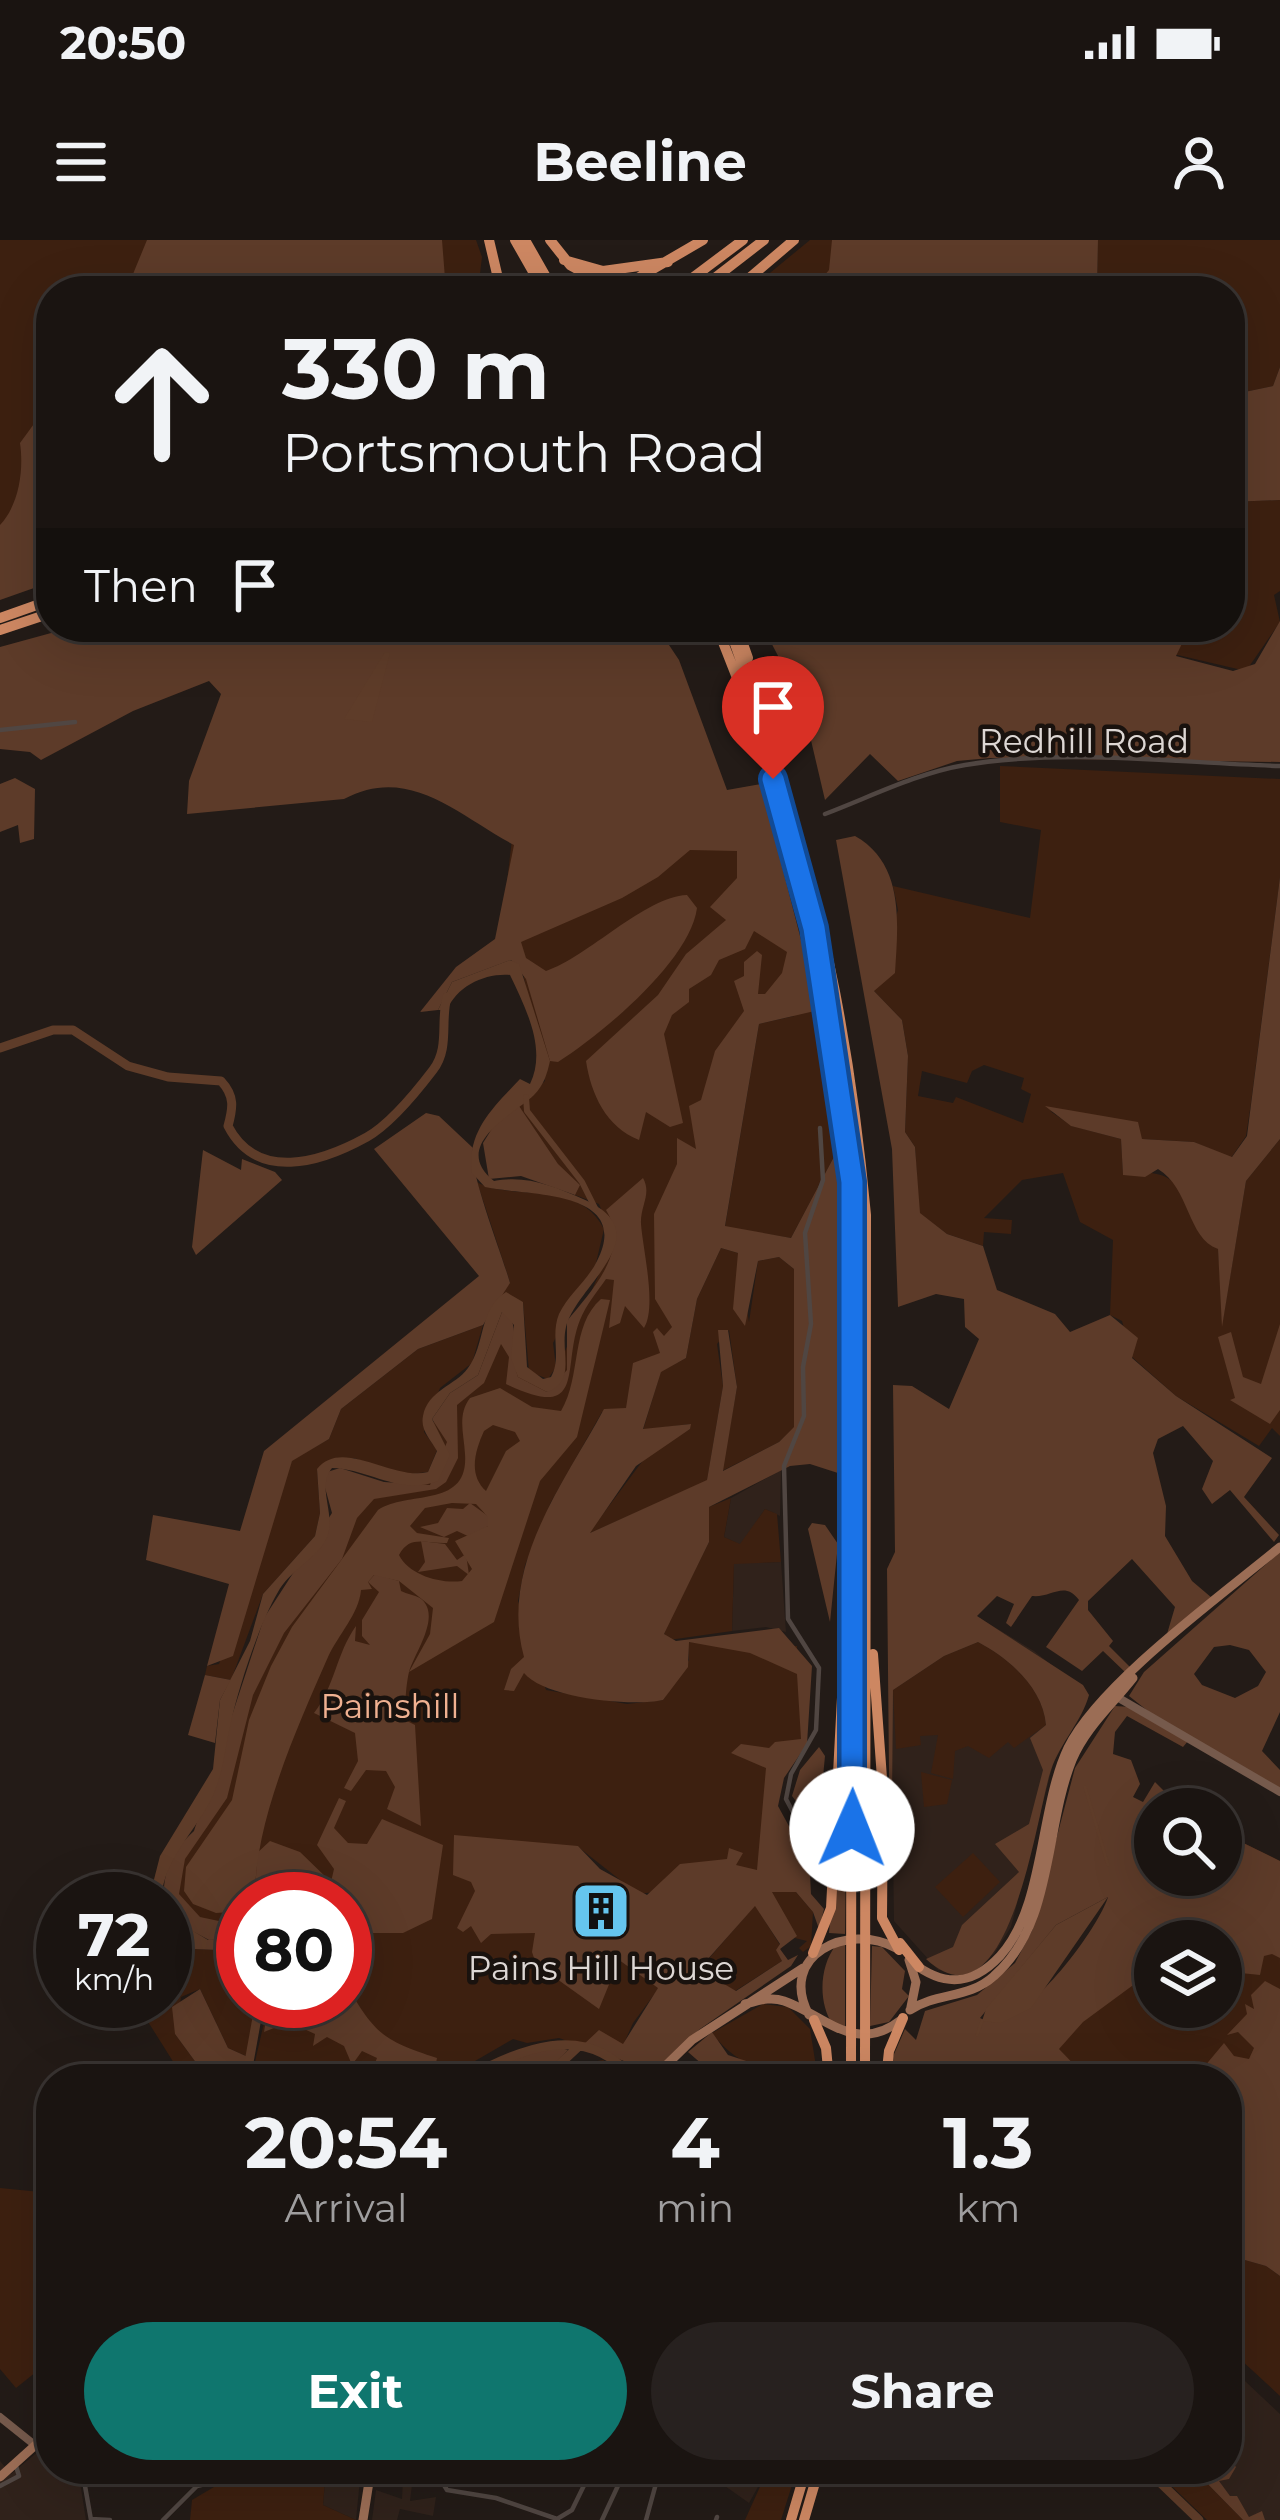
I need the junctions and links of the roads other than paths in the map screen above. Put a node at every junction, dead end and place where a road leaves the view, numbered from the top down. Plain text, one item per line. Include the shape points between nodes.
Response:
1 (489, 240) edge
2 (515, 240) edge
3 (525, 240) edge
4 (550, 240) edge
5 (703, 240) edge
6 (743, 240) edge
7 (764, 240) edge
8 (794, 240) edge
9 (564, 260) junction
10 (668, 262) junction
11 (497, 276) edge
12 (535, 276) edge
13 (545, 276) edge
14 (591, 276) edge
15 (642, 276) edge
16 (695, 276) edge
17 (717, 276) edge
18 (752, 276) edge
19 (36, 605) edge
20 (0, 618) edge
21 (36, 618) edge
22 (0, 630) edge
23 (723, 642) edge
24 (740, 642) edge
25 (75, 722) dead end
26 (0, 730) edge
27 (1280, 766) edge
28 (825, 814) dead end
29 (820, 1128) dead end
30 (1280, 1547) edge
31 (853, 1570) junction
32 (867, 1586) junction
33 (1116, 1698) junction
34 (1280, 1792) edge
35 (836, 1802) junction
36 (815, 1820) junction
37 (835, 1845) junction
38 (884, 1883) junction
39 (898, 1950) junction
40 (813, 1953) junction
41 (914, 1963) junction
42 (803, 1968) junction
43 (745, 2004) junction
44 (906, 2014) junction
45 (811, 2017) junction
46 (669, 2064) edge
47 (828, 2064) edge
48 (850, 2064) edge
49 (865, 2064) edge
50 (888, 2064) edge
51 (0, 2417) edge
52 (23, 2437) junction
53 (36, 2446) joint
54 (19, 2464) junction
55 (0, 2477) edge
56 (85, 2484) edge
57 (210, 2484) edge
58 (371, 2484) edge
59 (444, 2484) edge
60 (585, 2484) edge
61 (619, 2484) edge
62 (655, 2484) edge
63 (802, 2484) edge
64 (815, 2484) edge
65 (0, 2486) edge
66 (603, 2517) edge
67 (91, 2519) edge
68 (110, 2520) edge
69 (163, 2520) edge
70 (363, 2520) edge
71 (616, 2520) edge
72 (646, 2520) edge
73 (791, 2520) edge
74 (804, 2520) edge

1 - 11 highway
2 - 12 highway
3 - 13 highway
4 - 9 highway
5 - 10 highway
6 - 16 highway
7 - 17 highway
8 - 18 highway
9 - 10 highway via 603,271
9 - 14 highway
10 - 15 highway
19 - 20 highway
21 - 22 highway
23 - 31 highway via 788,829 844,1100 855,1248
24 - 32 highway via 812,878 856,1095 868,1264
25 - 26 street
27 - 28 street, Redhill Road via 978,764
29 - 36 street via 823,1180 805,1233 811,1324 804,1416 784,1466 788,1619 819,1668 816,1730 786,1799 794,1814
30 - 33 main road via 1139,1668
31 - 35 highway
31 - 48 highway
32 - 38 highway
32 - 49 highway
33 - 34 main road
33 - 41 main road via 1067,1750 1024,1912 999,1958 959,1982 941,1981
33 - 44 main road via 1070,1765 1033,1916 1015,1953 979,1987 929,1998
35 - 36 street
35 - 37 highway
36 - 37 street
37 - 40 highway via 830,1917
38 - 39 highway via 883,1926
38 - 41 highway via 889,1926
39 - 40 main road via 836,1941
39 - 41 main road
40 - 42 main road
41 - 44 main road
42 - 43 main road
42 - 45 main road via 800,1993
43 - 45 main road via 777,1999
43 - 46 main road
44 - 45 main road via 876,2031 838,2031
44 - 50 highway
45 - 47 highway
51 - 52 main road
52 - 53 main road
52 - 54 main road
53 - 54 main road
54 - 55 main road
54 - 65 street via 19,2476
56 - 67 street
57 - 69 street
58 - 70 main road
59 - 60 street via 556,2519 572,2510
61 - 66 street
62 - 72 street
63 - 73 highway
64 - 74 highway
66 - 71 street
67 - 68 street

